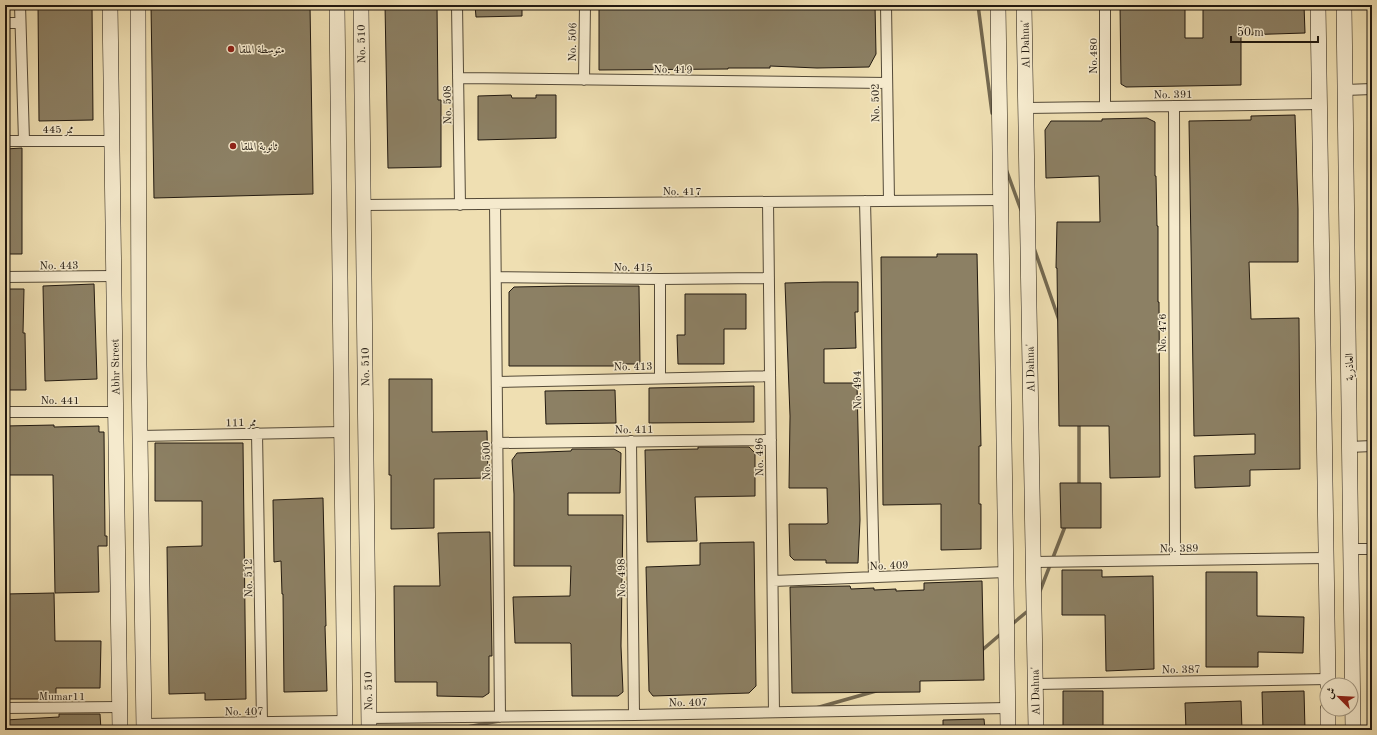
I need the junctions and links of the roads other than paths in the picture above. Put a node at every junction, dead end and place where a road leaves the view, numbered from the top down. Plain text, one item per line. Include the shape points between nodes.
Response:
1 (20, 5) edge
2 (110, 5) edge
3 (138, 5) edge
4 (337, 5) edge
5 (361, 5) edge
6 (457, 5) edge
7 (585, 5) edge
8 (886, 5) edge
9 (998, 5) edge
10 (1024, 5) edge
11 (1105, 5) edge
12 (1318, 5) edge
13 (1344, 5) edge
14 (5, 23) edge
15 (20, 23) junction
16 (458, 78) junction
17 (584, 80) junction
18 (887, 83) junction
19 (1372, 89) edge
20 (1345, 90) junction
21 (1320, 104) junction
22 (1174, 106) junction
23 (1105, 107) junction
24 (1026, 108) junction
25 (24, 141) junction
26 (112, 141) junction
27 (5, 142) edge
28 (865, 201) junction
29 (889, 201) junction
30 (768, 202) junction
31 (495, 204) junction
32 (460, 205) junction
33 (363, 206) junction
34 (1002, 206) junction
35 (340, 207) junction
36 (1028, 210) junction
37 (1321, 261) junction
38 (1347, 262) junction
39 (114, 276) junction
40 (5, 277) edge
41 (496, 277) junction
42 (769, 278) junction
43 (660, 279) junction
44 (770, 376) junction
45 (660, 378) junction
46 (497, 382) junction
47 (5, 412) edge
48 (116, 412) junction
49 (342, 432) junction
50 (257, 434) junction
51 (140, 436) junction
52 (771, 440) junction
53 (632, 441) junction
54 (497, 443) junction
55 (1372, 446) edge
56 (1350, 447) junction
57 (1351, 549) junction
58 (1372, 549) edge
59 (1326, 558) junction
60 (1175, 560) junction
61 (1033, 562) junction
62 (1006, 572) junction
63 (874, 577) junction
64 (772, 581) junction
65 (1328, 677) edge
66 (1319, 682) edge
67 (1035, 684) junction
68 (120, 707) junction
69 (5, 708) edge
70 (1008, 708) junction
71 (774, 712) junction
72 (634, 715) junction
73 (500, 717) junction
74 (1328, 717) edge
75 (262, 722) junction
76 (369, 724) edge
77 (345, 726) edge
78 (144, 727) edge
79 (120, 730) edge
80 (1008, 730) edge
81 (1036, 730) edge
82 (1328, 730) edge
83 (1353, 730) edge

1 - 15 street
2 - 26 street, Abhr Street
3 - 51 street
4 - 35 street
5 - 33 street, No. 510
6 - 16 street, No. 508
7 - 17 street, No. 506
8 - 18 street, No. 502
9 - 34 street
10 - 24 street, Al Dahna'
11 - 23 street, No.480
12 - 21 street
13 - 20 street, العاذرية
14 - 15 street
15 - 25 street
16 - 17 street, No. 419
16 - 32 street, No. 508
17 - 18 street, No. 419
18 - 29 street, No. 502
19 - 20 street
20 - 38 street, العاذرية
21 - 22 street, No. 391
21 - 37 street
22 - 23 street, No. 391
22 - 60 street, No. 476
23 - 24 street, No. 391
24 - 36 street, Al Dahna'
25 - 26 street, ممر 445
25 - 27 street, ممر 445
26 - 39 street, Abhr Street
28 - 29 street, No. 417
28 - 30 street, No. 417
28 - 63 street, No. 494
29 - 34 street, No. 417
30 - 31 street, No. 417
30 - 42 street, No. 496
31 - 32 street, No. 417
31 - 41 street, No. 500
32 - 33 street, No. 417
33 - 35 street
33 - 76 street, No. 510
34 - 36 street
34 - 62 street
35 - 49 street
36 - 61 street, Al Dahna'
37 - 38 street
37 - 59 street
38 - 56 street, العاذرية
39 - 40 street, No. 443
39 - 48 street, Abhr Street
41 - 43 street, No. 415
41 - 46 street, No. 500
42 - 43 street, No. 415
42 - 44 street, No. 496
43 - 45 street
44 - 45 street, No. 413
44 - 52 street, No. 496
45 - 46 street, No. 413
46 - 54 street, No. 500
47 - 48 street, No. 441
48 - 68 street, Abhr Street
49 - 50 street, ممر 111
49 - 77 street
50 - 51 street, ممر 111
50 - 75 street, No. 512
51 - 78 street
52 - 53 street, No. 411
52 - 64 street, No. 496
53 - 54 street, No. 411
53 - 72 street, No. 498
54 - 73 street, No. 500
55 - 56 street
56 - 57 street, العاذرية
57 - 58 street
57 - 83 street, العاذرية
59 - 60 street, No. 389
59 - 65 street
60 - 61 street, No. 389
61 - 67 street, Al Dahna'
62 - 63 street, No. 409
62 - 70 street
63 - 64 street, No. 409
64 - 71 street, No. 496
66 - 67 street, No. 387
67 - 81 street, Al Dahna'
68 - 69 street, Mumar11
68 - 79 street, Abhr Street
70 - 71 street, No. 407
70 - 80 street
71 - 72 street, No. 407
72 - 73 street, No. 407
73 - 76 street, No. 407
74 - 82 street
75 - 77 street, No. 407
75 - 78 street, No. 407

